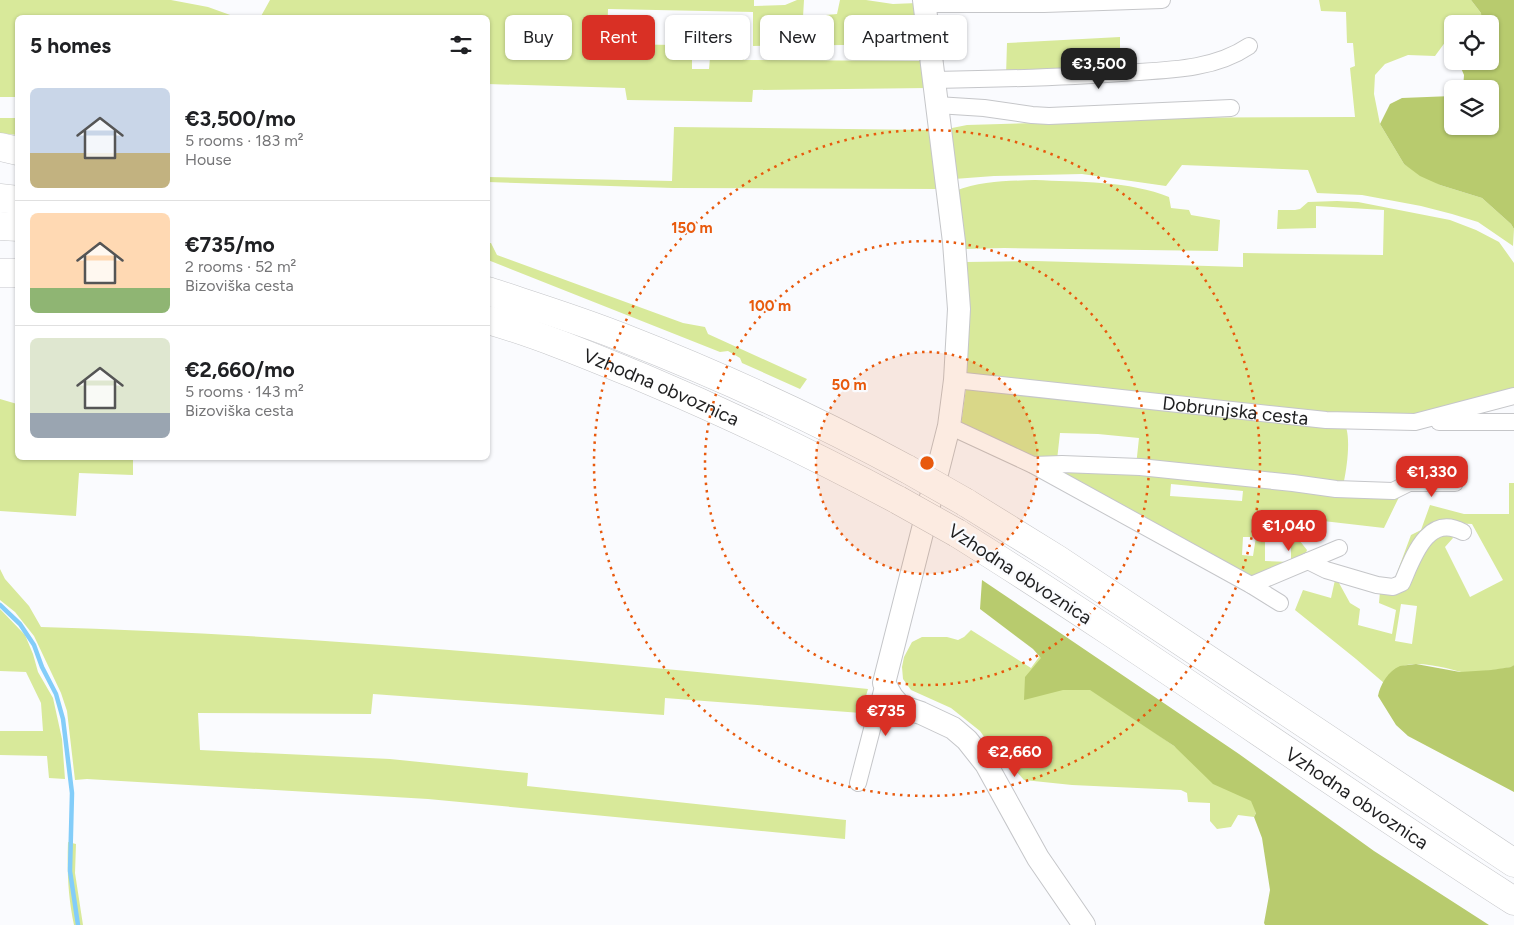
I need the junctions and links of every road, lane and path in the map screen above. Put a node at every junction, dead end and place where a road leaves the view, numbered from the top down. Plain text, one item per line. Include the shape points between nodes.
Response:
1 (1162, 0) edge
2 (924, 2) edge
3 (1249, 46) dead end
4 (934, 80) junction
5 (937, 105) junction
6 (1231, 108) dead end
7 (0, 148) edge
8 (15, 150) edge
9 (0, 198) edge
10 (15, 200) edge
11 (0, 226) edge
12 (15, 227) edge
13 (0, 273) edge
14 (15, 273) edge
15 (490, 276) edge
16 (490, 292) edge
17 (548, 310) junction
18 (490, 321) edge
19 (490, 334) edge
20 (543, 338) junction
21 (956, 380) junction
22 (1514, 396) edge
23 (1414, 422) junction
24 (1514, 422) edge
25 (949, 426) junction
26 (1454, 464) dead end
27 (1033, 465) junction
28 (1409, 483) junction
29 (1455, 483) dead end
30 (1463, 532) dead end
31 (1339, 548) dead end
32 (1308, 561) junction
33 (1251, 585) junction
34 (1280, 603) dead end
35 (884, 683) junction
36 (858, 783) dead end
37 (1514, 864) edge
38 (1514, 901) edge
39 (1084, 925) edge

1 - 2 street via 1044,4
2 - 4 street
3 - 4 street via 1213,64 1168,70
4 - 5 street
5 - 6 street via 1049,116
5 - 21 street via 959,309
7 - 8 highway
9 - 10 highway
11 - 12 highway
13 - 14 highway
15 - 17 highway via 517,285
16 - 17 highway, Vzhodna obvoznica
17 - 37 highway, Vzhodna obvoznica, bridge via 695,366 769,399 847,437 965,502 1057,559
18 - 20 highway, Vzhodna obvoznica
19 - 20 highway
20 - 38 highway, Vzhodna obvoznica, bridge via 748,424 957,533
21 - 23 street, Dobrunjska cesta via 1326,420
21 - 25 street
22 - 23 street, Dobrunjska cesta
23 - 24 street
25 - 27 street
25 - 35 street
26 - 28 street via 1420,471
27 - 28 street via 1140,468 1346,489 1393,491
27 - 33 street
28 - 29 street
30 - 32 street via 1453,527 1442,527 1427,535 1402,583 1393,587 1326,570
31 - 32 street
32 - 33 street
33 - 34 street
35 - 36 street
35 - 39 street via 900,706 953,728 967,740 986,764 1038,858

